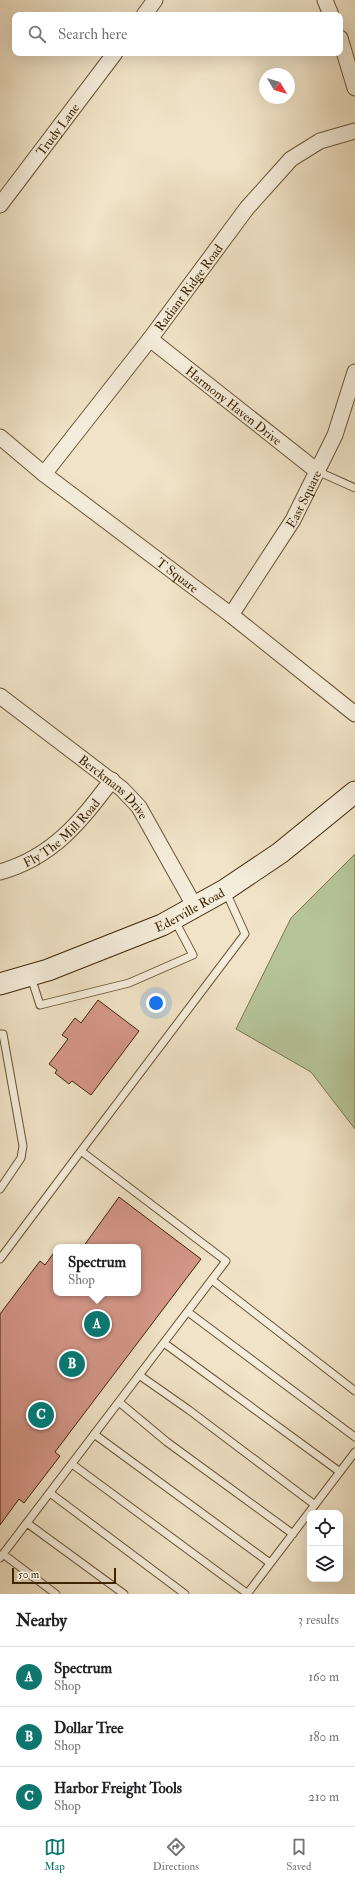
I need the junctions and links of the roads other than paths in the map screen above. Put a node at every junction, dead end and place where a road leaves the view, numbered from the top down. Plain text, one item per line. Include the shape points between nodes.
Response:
1 (155, 0) edge
2 (325, 0) edge
3 (146, 12) edge
4 (330, 12) edge
5 (343, 48) edge
6 (113, 56) edge
7 (355, 88) edge
8 (355, 131) edge
9 (0, 205) edge
10 (150, 339) junction
11 (355, 372) edge
12 (0, 437) edge
13 (317, 471) junction
14 (44, 474) junction
15 (355, 488) edge
16 (231, 616) junction
17 (0, 696) edge
18 (355, 714) edge
19 (112, 780) junction
20 (355, 792) edge
21 (0, 872) edge
22 (225, 890) junction
23 (194, 907) junction
24 (174, 918) junction
25 (31, 975) junction
26 (0, 984) edge
27 (0, 1034) edge
28 (81, 1151) junction
29 (0, 1189) edge
30 (0, 1259) edge
31 (212, 1280) junction
32 (188, 1312) junction
33 (164, 1343) junction
34 (139, 1375) junction
35 (355, 1391) edge
36 (119, 1402) junction
37 (94, 1434) junction
38 (355, 1437) edge
39 (355, 1452) edge
40 (72, 1464) junction
41 (340, 1472) junction
42 (50, 1493) junction
43 (315, 1505) junction
44 (27, 1523) junction
45 (293, 1534) junction
46 (2, 1556) edge
47 (270, 1563) junction
48 (56, 1594) edge
49 (124, 1594) edge
50 (185, 1594) edge
51 (248, 1594) edge

1 - 3 street
2 - 4 street
5 - 7 street
6 - 9 street, Trudy Lane
8 - 10 street, Radiant Ridge Road via 320,141 290,159 247,208
10 - 13 street, Harmony Haven Drive
10 - 14 street, Radiant Ridge Road
11 - 13 street, East Square via 335,435
12 - 14 street, T Square
13 - 15 lane
13 - 16 street, East Square via 293,520
14 - 16 street, T Square
16 - 18 street, T Square
17 - 19 street, Berckmans Drive
19 - 21 street, Fly The Mill Road via 80,821 55,844 33,859
19 - 23 street, Berckmans Drive via 139,807
20 - 22 street, Ederville Road via 280,853
22 - 23 street, Ederville Road
22 - 28 lane via 245,934
23 - 24 street, Ederville Road
24 - 25 street, Ederville Road via 84,957
24 - 25 lane via 193,955 129,983 40,1005
25 - 26 street, Ederville Road
27 - 29 lane via 3,1034 23,1146 21,1158
28 - 30 lane
28 - 31 lane via 226,1261
31 - 32 lane
31 - 35 lane
32 - 33 lane
32 - 38 lane
33 - 34 lane
33 - 41 lane
34 - 36 lane
34 - 43 lane
36 - 37 lane
36 - 45 lane via 166,1442
37 - 40 lane
37 - 47 lane
39 - 41 lane
40 - 42 lane
40 - 51 lane
41 - 43 lane
42 - 44 lane
42 - 50 lane
43 - 45 lane
44 - 46 lane
44 - 49 lane
45 - 47 lane
46 - 48 lane
47 - 51 lane

